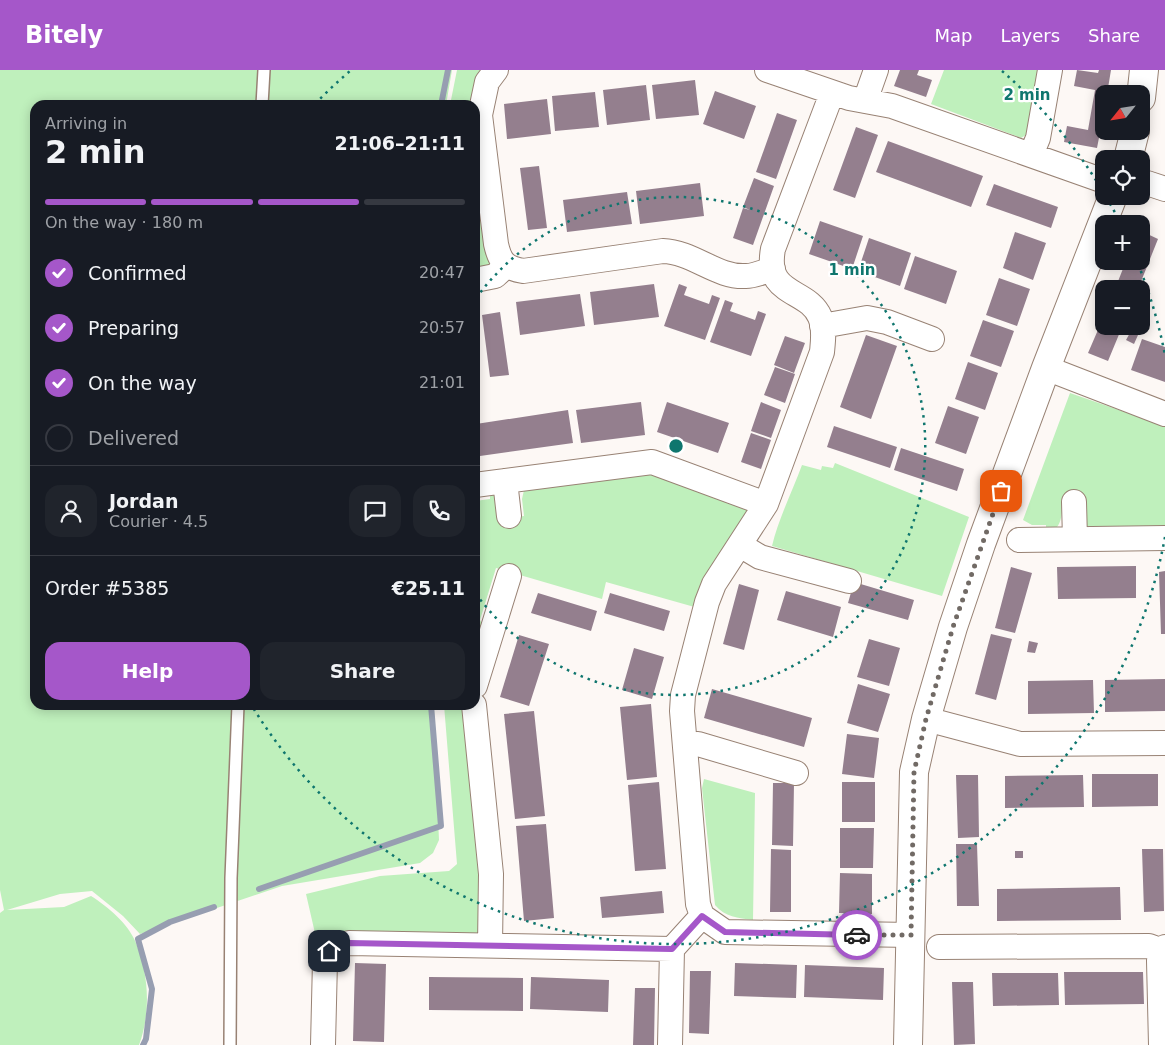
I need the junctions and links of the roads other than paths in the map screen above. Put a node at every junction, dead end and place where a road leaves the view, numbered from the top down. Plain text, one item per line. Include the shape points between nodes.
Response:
1 (264, 70) edge
2 (496, 70) edge
3 (767, 70) edge
4 (876, 70) edge
5 (1050, 70) edge
6 (1144, 70) edge
7 (1142, 85) edge
8 (832, 93) junction
9 (262, 100) edge
10 (865, 101) junction
11 (1031, 155) junction
12 (1095, 178) edge
13 (1109, 205) edge
14 (506, 266) junction
15 (773, 269) junction
16 (480, 279) edge
17 (822, 326) junction
18 (932, 339) dead end
19 (1046, 368) junction
20 (1165, 414) edge
21 (505, 480) junction
22 (480, 484) edge
23 (1074, 502) dead end
24 (766, 504) junction
25 (509, 516) dead end
26 (1165, 538) edge
27 (1075, 539) junction
28 (1019, 540) dead end
29 (740, 545) junction
30 (509, 576) dead end
31 (849, 581) dead end
32 (480, 653) edge
33 (238, 710) edge
34 (475, 710) edge
35 (926, 719) junction
36 (1165, 743) edge
37 (685, 745) junction
38 (796, 773) dead end
39 (702, 916) junction
40 (911, 935) junction
41 (490, 945) junction
42 (939, 947) dead end
43 (672, 949) junction
44 (1164, 949) edge
45 (230, 1045) edge
46 (322, 1045) edge
47 (670, 1045) edge
48 (908, 1045) edge
49 (1161, 1045) edge

1 - 9 lane
2 - 14 street via 487,82 480,115 496,244 500,260
3 - 8 street
4 - 10 street
5 - 11 street via 1038,138
6 - 7 street
8 - 10 street
8 - 15 street via 773,249
10 - 11 street via 892,106
11 - 12 street
13 - 19 street
14 - 15 street via 523,271 663,251 683,254 733,275 748,276
14 - 16 street via 496,276
15 - 17 street via 785,289 812,306
17 - 18 street via 867,318
17 - 24 street via 822,352
19 - 20 street
19 - 35 street via 953,627
21 - 22 street
21 - 24 street via 652,462
21 - 25 street
23 - 27 street
24 - 29 street
26 - 27 street
27 - 28 street
29 - 31 street via 760,557
29 - 37 street via 718,578 707,602 683,695
30 - 32 street
33 - 45 lane via 231,878
34 - 41 street via 491,874
35 - 36 street via 1020,744
35 - 40 street via 914,772
37 - 38 street via 698,744
37 - 39 street via 698,904
39 - 40 street via 725,932 740,934
39 - 43 street
40 - 48 street
41 - 43 street
41 - 46 street via 338,945 329,951 325,961
42 - 44 street via 1149,946
43 - 47 street
44 - 49 street via 1160,961

